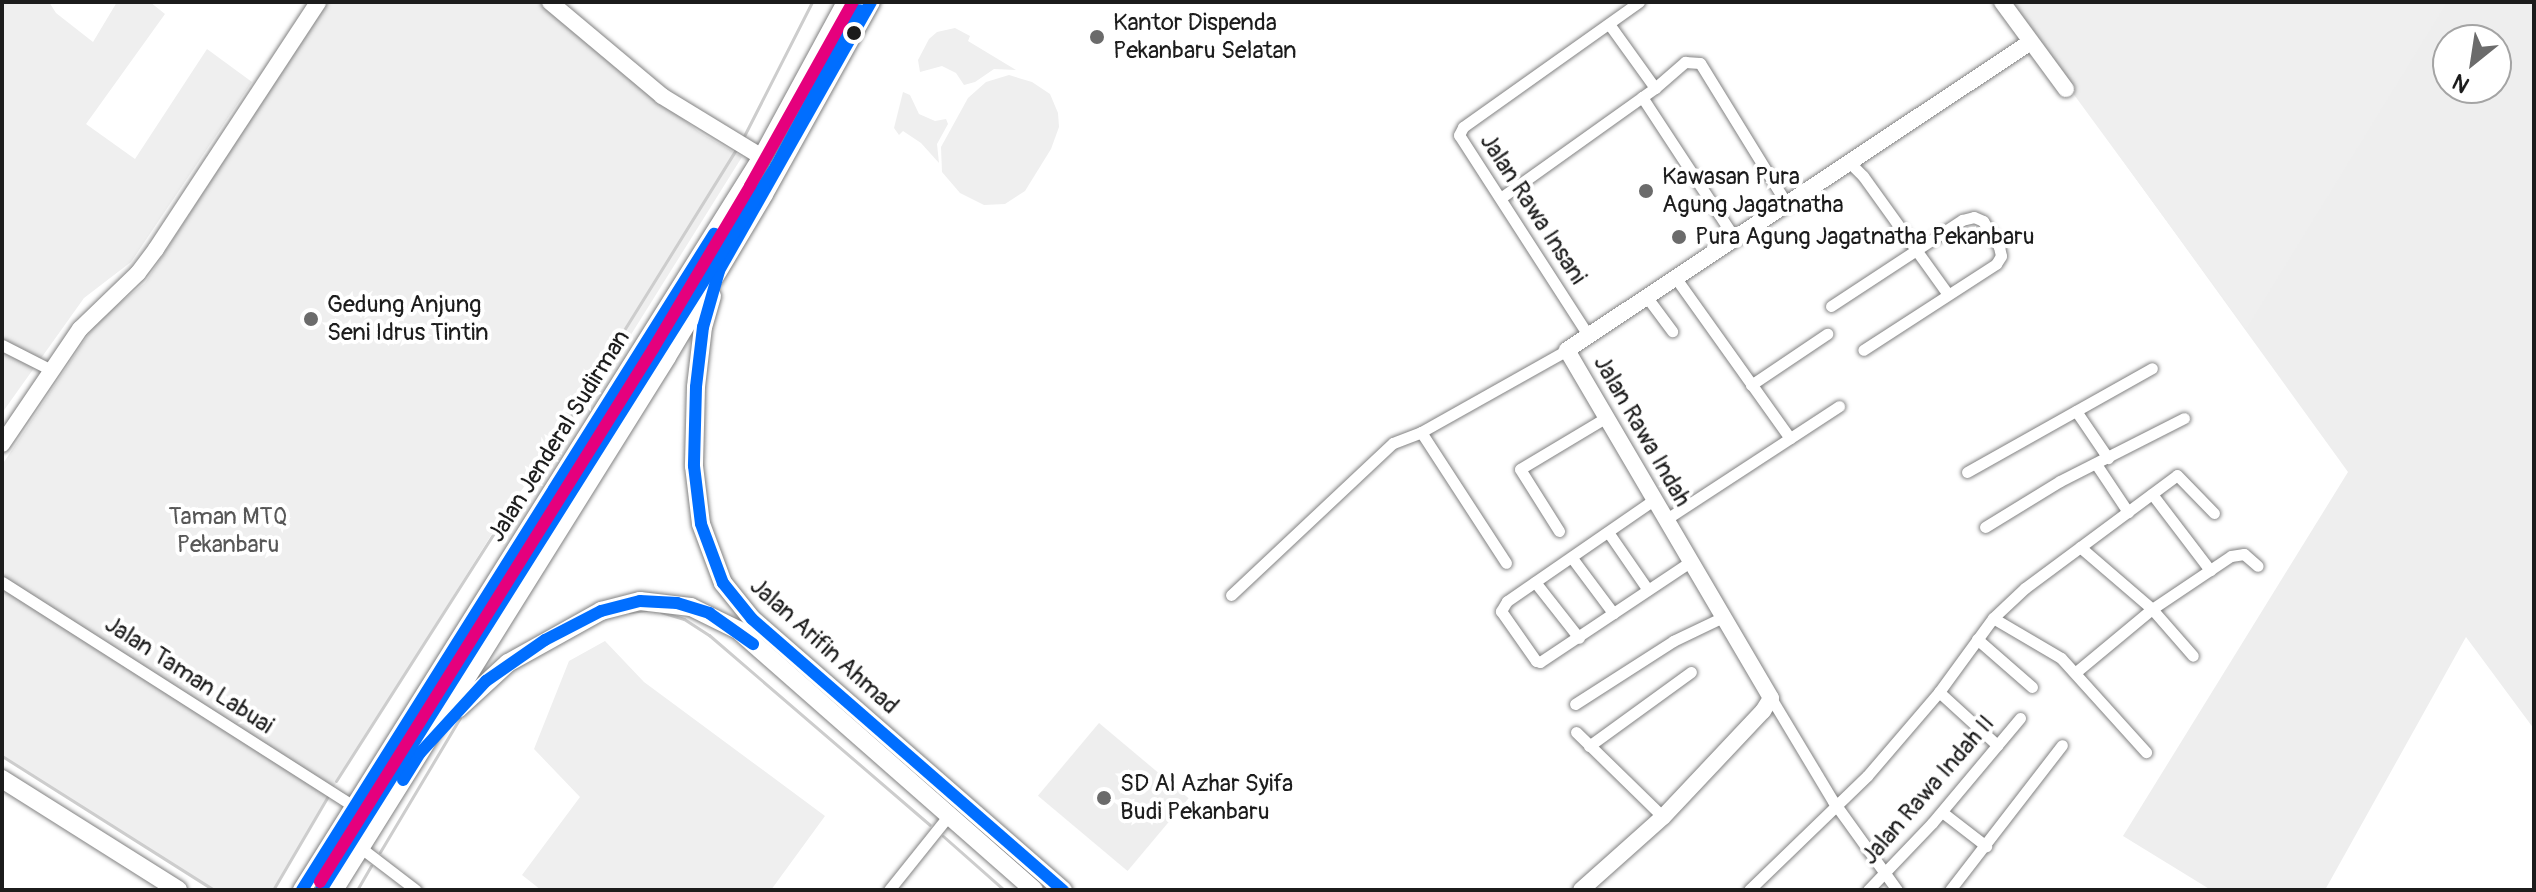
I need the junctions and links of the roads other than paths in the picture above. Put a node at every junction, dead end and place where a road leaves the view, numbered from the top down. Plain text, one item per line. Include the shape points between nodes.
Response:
1 (318, 2) edge
2 (550, 2) edge
3 (846, 2) edge
4 (871, 2) edge
5 (1639, 2) edge
6 (2002, 2) edge
7 (1609, 24) junction
8 (2029, 43) junction
9 (1655, 88) junction
10 (2066, 89) dead end
11 (1642, 97) junction
12 (762, 157) junction
13 (1848, 161) junction
14 (1502, 197) junction
15 (1786, 203) junction
16 (1734, 237) junction
17 (1914, 250) junction
18 (719, 271) junction
19 (1675, 277) junction
20 (1947, 293) junction
21 (1646, 296) junction
22 (1831, 306) dead end
23 (1672, 331) dead end
24 (1827, 334) dead end
25 (1588, 335) junction
26 (2, 345) edge
27 (1567, 350) junction
28 (1863, 350) dead end
29 (2152, 368) dead end
30 (51, 370) junction
31 (1751, 385) junction
32 (1839, 406) dead end
33 (2076, 411) junction
34 (1607, 417) junction
35 (2184, 418) dead end
36 (1421, 432) junction
37 (1790, 438) junction
38 (2, 444) edge
39 (2108, 458) junction
40 (2096, 464) junction
41 (570, 466) junction
42 (1967, 472) dead end
43 (590, 479) junction
44 (2152, 494) junction
45 (551, 496) junction
46 (1655, 499) junction
47 (572, 510) junction
48 (2128, 512) junction
49 (2214, 513) dead end
50 (1665, 520) junction
51 (1985, 527) dead end
52 (1559, 531) dead end
53 (1608, 532) junction
54 (2080, 547) junction
55 (1572, 558) junction
56 (1690, 562) junction
57 (1506, 563) dead end
58 (2258, 566) dead end
59 (2210, 570) junction
60 (2, 582) edge
61 (1535, 582) junction
62 (1648, 590) junction
63 (1231, 595) dead end
64 (2152, 609) junction
65 (1613, 613) junction
66 (1721, 618) junction
67 (1993, 618) junction
68 (1579, 638) junction
69 (1977, 639) junction
70 (2193, 656) dead end
71 (1691, 672) dead end
72 (2076, 672) junction
73 (2032, 687) dead end
74 (1939, 692) junction
75 (1771, 698) junction
76 (1575, 704) dead end
77 (2020, 718) dead end
78 (1576, 732) dead end
79 (1997, 745) junction
80 (2062, 745) dead end
81 (1589, 746) junction
82 (2146, 752) dead end
83 (420, 753) junction
84 (2, 779) edge
85 (353, 806) junction
86 (1836, 806) junction
87 (1942, 812) junction
88 (949, 815) junction
89 (1663, 817) junction
90 (1986, 846) junction
91 (361, 848) junction
92 (1886, 874) junction
93 (178, 890) edge
94 (302, 890) edge
95 (334, 890) edge
96 (416, 890) edge
97 (889, 890) edge
98 (1034, 890) edge
99 (1063, 890) edge
100 (1581, 890) edge
101 (1749, 890) edge
102 (1868, 890) edge
103 (1897, 890) edge
104 (1950, 890) edge

1 - 30 street via 156,249 93,314
2 - 12 street via 662,96
3 - 12 main road, Jalan Jenderal Sudirman
4 - 18 main road, Jalan Jenderal Sudirman
5 - 7 street, Jalan Rawa Insani
6 - 8 street
7 - 9 street
7 - 14 street, Jalan Rawa Insani via 1461,131 1460,140
8 - 10 street
8 - 13 street, Jalan Rawa Indah
9 - 11 street
9 - 15 street via 1685,62 1700,63
11 - 14 street
11 - 16 street
12 - 41 main road, Jalan Jenderal Sudirman
13 - 15 street, Jalan Rawa Indah
13 - 17 street
14 - 25 street, Jalan Rawa Insani
15 - 16 street, Jalan Rawa Indah
16 - 19 street, Jalan Rawa Indah
17 - 20 street
17 - 20 street via 1962,220 1983,221 1999,247 1999,260
17 - 22 street
18 - 43 main road, Jalan Jenderal Sudirman
18 - 99 main road, Jalan Arifin Ahmad via 701,342 694,466 701,524 723,583 752,619
19 - 21 street, Jalan Rawa Indah
19 - 31 street
20 - 28 street
21 - 23 street
21 - 25 street, Jalan Rawa Indah
24 - 31 street
25 - 27 street, Jalan Rawa Indah
26 - 30 street
27 - 34 street, Jalan Rawa Indah
27 - 36 street
29 - 33 street
30 - 38 street
31 - 37 street
32 - 37 street
33 - 39 street
33 - 42 street
34 - 46 street, Jalan Rawa Indah
34 - 52 street via 1520,469
35 - 39 street
36 - 57 street
36 - 63 street via 1377,456
37 - 50 street
39 - 40 street
40 - 48 street
40 - 51 street
41 - 43 main road
41 - 45 main road, Jalan Jenderal Sudirman
43 - 47 main road, Jalan Jenderal Sudirman
44 - 48 street
44 - 49 street via 2177,475
44 - 59 street
45 - 47 main road
45 - 85 main road, Jalan Jenderal Sudirman
46 - 50 street, Jalan Rawa Indah
46 - 53 street
47 - 83 main road, Jalan Jenderal Sudirman
48 - 54 street
50 - 56 street, Jalan Rawa Indah
53 - 55 street
53 - 62 street
54 - 64 street
54 - 67 street
55 - 61 street
55 - 65 street
56 - 62 street
56 - 66 street, Jalan Rawa Indah
58 - 59 street via 2240,553
59 - 64 street
60 - 85 street, Jalan Taman Labuai
61 - 68 street
61 - 68 street via 1501,611 1536,661
62 - 65 street
64 - 70 street
64 - 72 street
65 - 68 street
66 - 75 street, Jalan Rawa Indah
66 - 76 street via 1673,641
67 - 69 street
67 - 72 street via 2051,649
69 - 73 street
69 - 74 street
71 - 81 street
72 - 82 street
74 - 79 street
74 - 86 street
75 - 86 street
75 - 89 street
77 - 79 street, Jalan Rawa Indah II
78 - 81 street
79 - 87 street, Jalan Rawa Indah II
80 - 90 street
81 - 89 street
83 - 88 main road, Jalan Arifin Ahmad via 486,681 545,640 601,611 640,601 668,601 709,613 738,630
83 - 91 main road, Jalan Jenderal Sudirman
84 - 93 main road
85 - 94 main road, Jalan Jenderal Sudirman
86 - 92 street
86 - 101 street
87 - 90 street
87 - 92 street, Jalan Rawa Indah II
88 - 97 street
88 - 98 main road, Jalan Arifin Ahmad
89 - 100 street
90 - 104 street
91 - 95 main road, Jalan Jenderal Sudirman
91 - 96 street
92 - 102 street, Jalan Rawa Indah II
92 - 103 street

